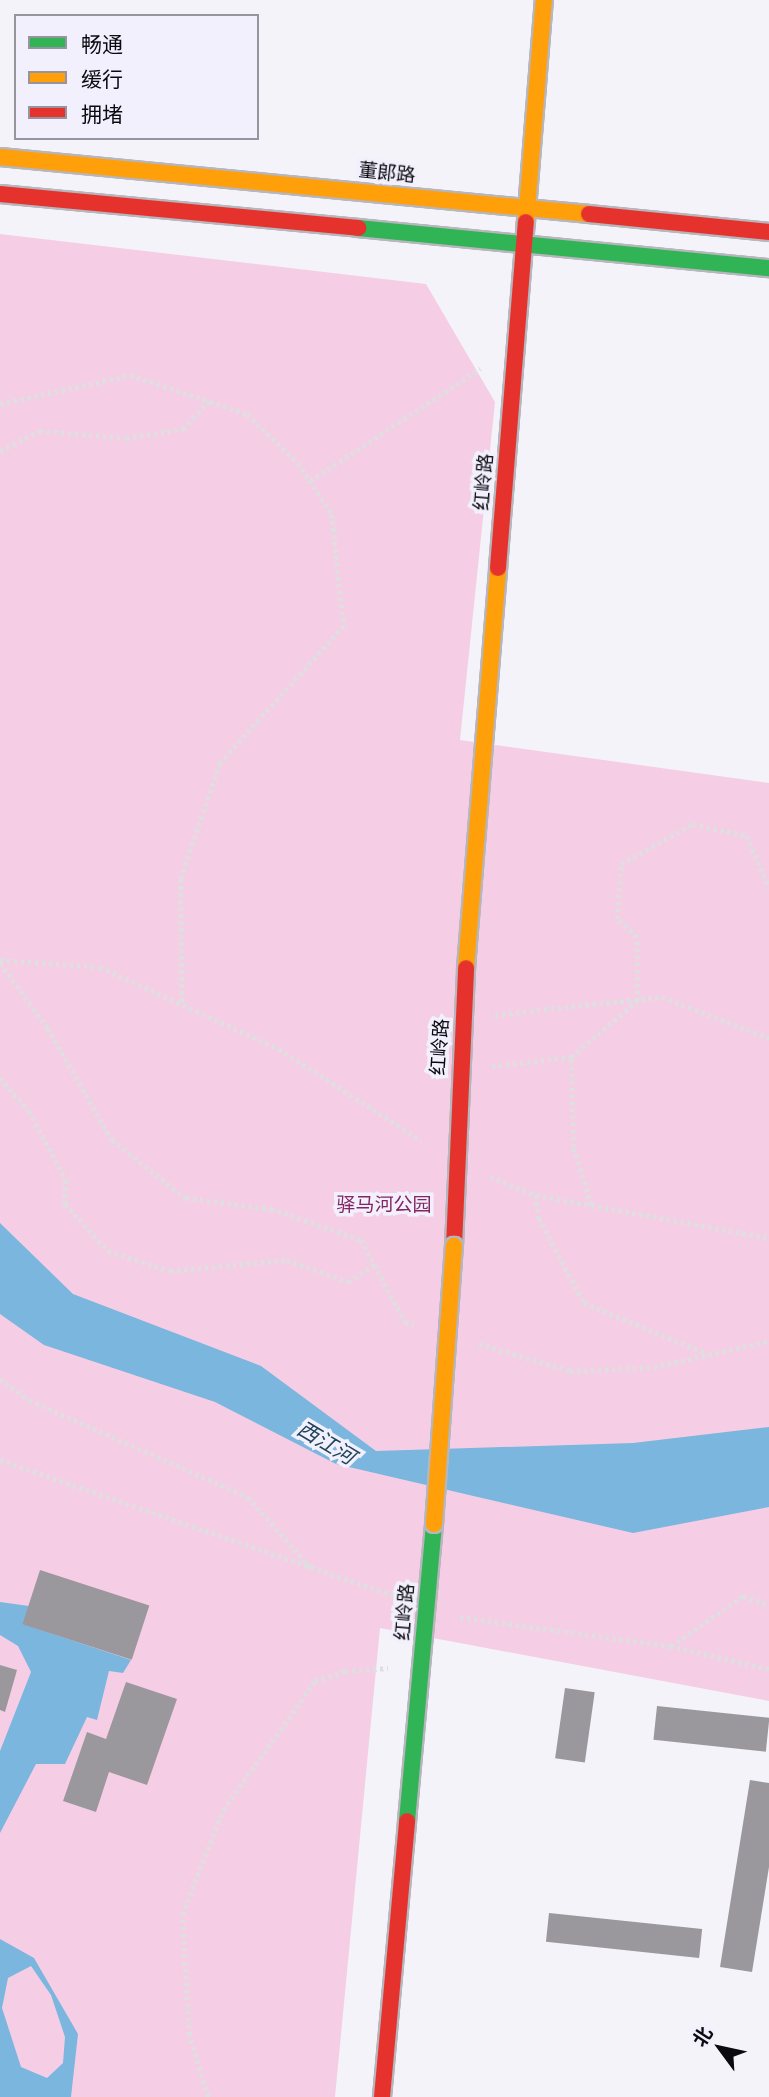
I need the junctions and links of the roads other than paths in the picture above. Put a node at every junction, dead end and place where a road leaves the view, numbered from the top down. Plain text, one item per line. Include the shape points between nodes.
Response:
1 (544, 0) edge
2 (0, 156) edge
3 (0, 194) edge
4 (527, 208) junction
5 (769, 232) edge
6 (524, 244) junction
7 (769, 268) edge
8 (382, 2097) edge

1 - 4 street, 红岭路
2 - 4 street, 董郞路
3 - 6 street
4 - 5 street, 董郞路
4 - 6 street, 红岭路
6 - 7 street
6 - 8 street, 红岭路, bridge via 458,1070 460,1165 434,1524

